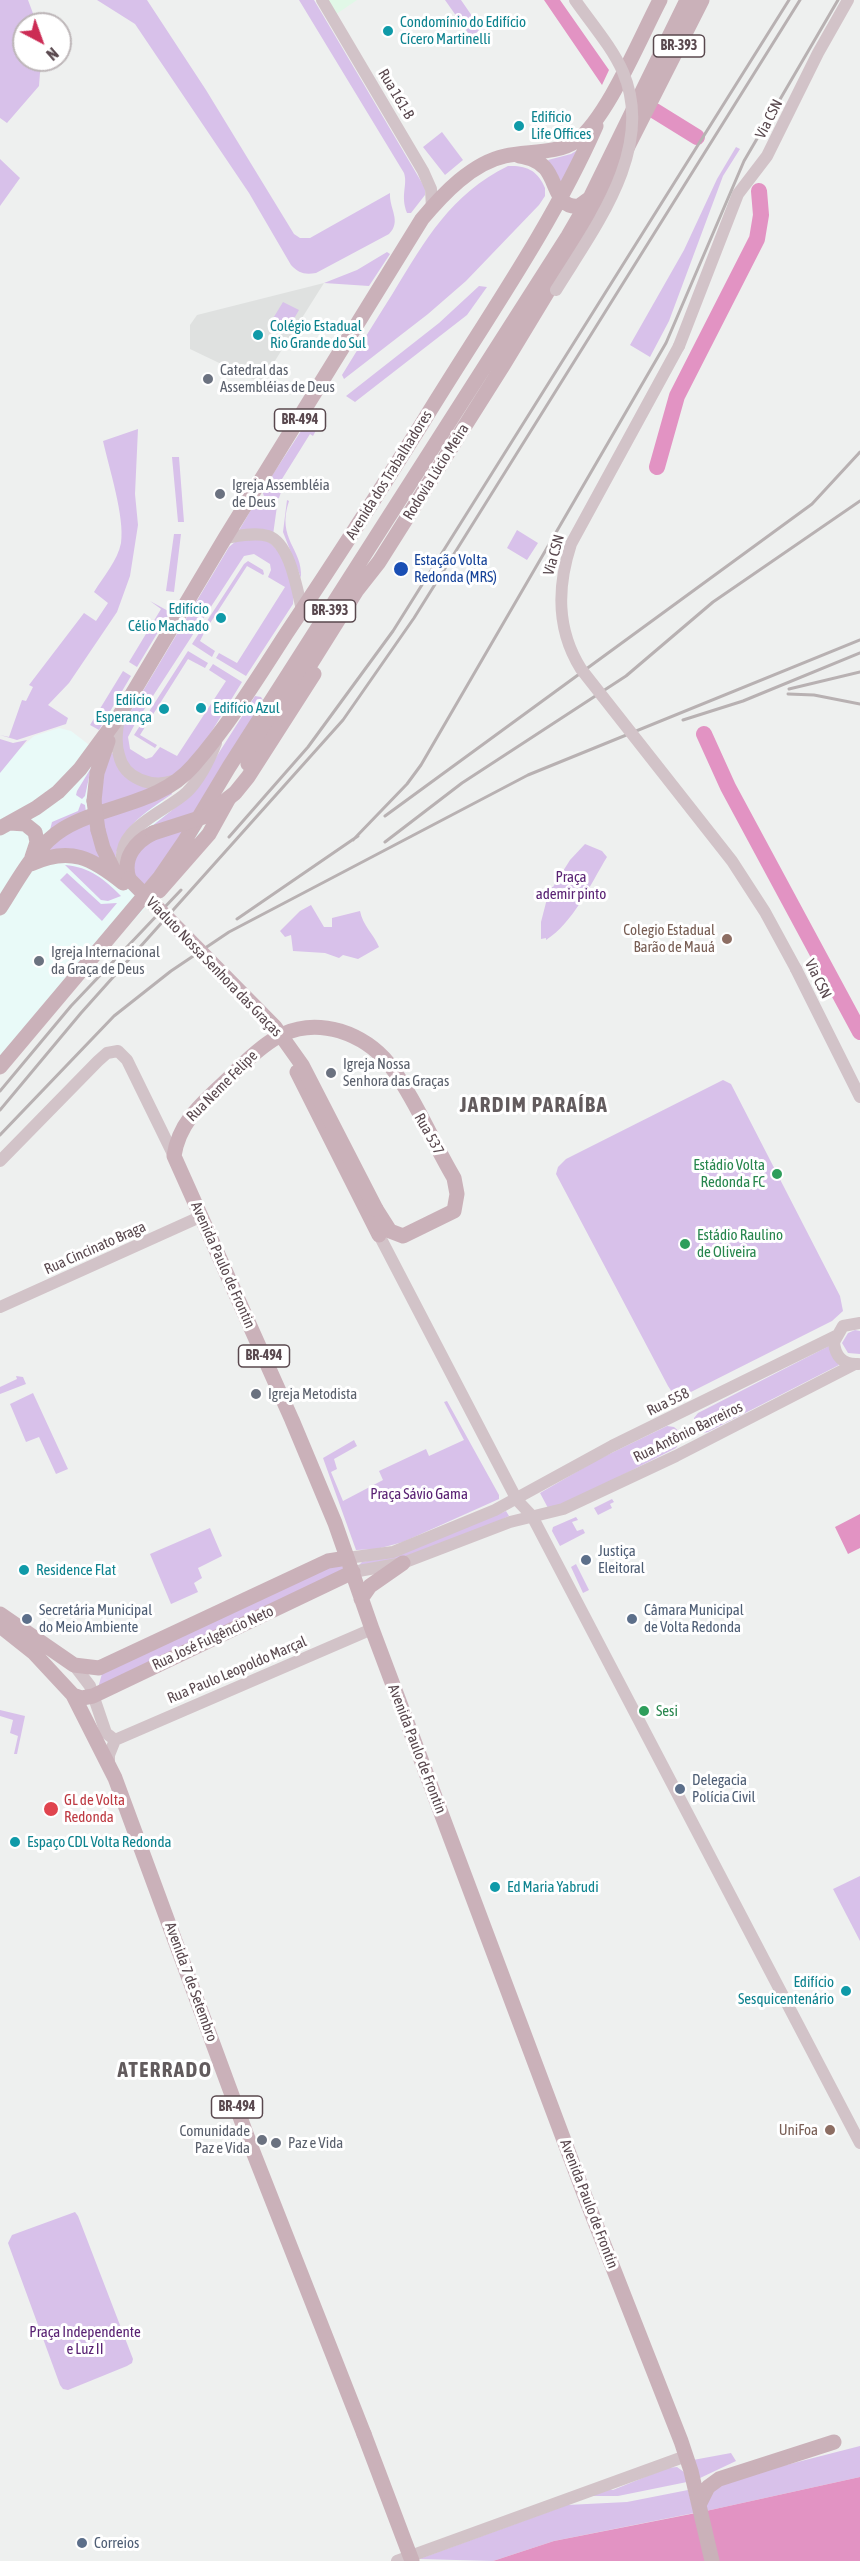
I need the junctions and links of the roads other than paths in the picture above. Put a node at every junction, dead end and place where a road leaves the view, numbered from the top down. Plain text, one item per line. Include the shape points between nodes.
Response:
1 (322, 0) edge
2 (575, 0) edge
3 (660, 0) edge
4 (687, 0) edge
5 (702, 0) edge
6 (848, 0) edge
7 (651, 88) junction
8 (600, 117) junction
9 (632, 125) junction
10 (511, 155) junction
11 (590, 198) junction
12 (560, 199) junction
13 (432, 208) junction
14 (510, 281) junction
15 (525, 301) junction
16 (504, 364) junction
17 (225, 538) junction
18 (379, 562) junction
19 (302, 610) junction
20 (269, 705) junction
21 (236, 708) junction
22 (119, 716) junction
23 (220, 731) junction
24 (187, 773) junction
25 (5, 825) edge
26 (28, 866) junction
27 (126, 881) junction
28 (0, 908) edge
29 (129, 915) junction
30 (291, 1031) joint
31 (0, 1066) edge
32 (860, 1097) edge
33 (174, 1156) junction
34 (0, 1161) edge
35 (372, 1211) junction
36 (202, 1216) junction
37 (382, 1230) junction
38 (0, 1307) edge
39 (860, 1323) edge
40 (836, 1336) junction
41 (856, 1364) edge
42 (517, 1500) junction
43 (532, 1516) junction
44 (510, 1522) junction
45 (403, 1563) junction
46 (350, 1565) junction
47 (361, 1599) junction
48 (0, 1614) edge
49 (0, 1626) edge
50 (372, 1629) junction
51 (74, 1665) junction
52 (73, 1695) junction
53 (93, 1696) junction
54 (111, 1736) junction
55 (112, 1773) junction
56 (860, 2143) edge
57 (834, 2442) dead end
58 (686, 2456) junction
59 (699, 2505) junction
60 (397, 2561) edge
61 (412, 2561) edge
62 (712, 2561) edge

1 - 13 street, Rua 161-B via 423,171 431,189
2 - 16 street, bridge via 623,74 632,132 628,155 618,182 556,290
3 - 8 main road, Avenida dos Trabalhadores
4 - 7 main road, Rodovia Lúcio Meira / BR-393
5 - 7 main road, Rodovia Lúcio Meira / BR-393
6 - 32 street, Via CSN, bridge via 767,156 738,194 680,345 571,544 562,579 562,619 569,646 581,669 732,861 765,912
7 - 9 main road, Rodovia Lúcio Meira / BR-393
8 - 10 main road via 570,144
8 - 12 main road, Avenida dos Trabalhadores
9 - 11 main road, Rodovia Lúcio Meira / BR-393
9 - 16 main road, Rodovia Lúcio Meira / BR-393 via 588,225
10 - 12 main road via 542,165
10 - 13 main road, BR-494 via 480,165
11 - 12 main road via 574,207
11 - 15 main road, Rodovia Lúcio Meira / BR-393
12 - 14 main road, Avenida dos Trabalhadores
13 - 17 main road, BR-494 via 417,225
14 - 15 main road via 523,290
14 - 19 main road, Avenida dos Trabalhadores
15 - 20 main road, Rodovia Lúcio Meira / BR-393
16 - 18 main road, Rodovia Lúcio Meira / BR-393
17 - 19 street via 259,534 278,542 291,566
17 - 22 main road, BR-494
18 - 27 main road, bridge via 314,674 235,794 200,818 141,840 130,854
18 - 29 main road, Rodovia Lúcio Meira / BR-393 via 280,711 208,834 158,893
19 - 21 main road, Avenida dos Trabalhadores
20 - 21 main road via 267,693 259,690
20 - 29 main road, Rodovia Lúcio Meira / BR-393 via 176,855
21 - 23 main road, Avenida dos Trabalhadores
22 - 24 street via 119,756 134,775 157,784
22 - 25 main road via 74,776 47,801
22 - 27 main road, Viaduto Nossa Senhora das Graças / BR-494, bridge via 101,757 94,801 107,857
23 - 24 main road, Avenida dos Trabalhadores
23 - 27 street via 209,760 191,788 128,838 122,861
24 - 26 main road, Avenida dos Trabalhadores via 165,790 64,828
25 - 26 main road via 25,824 36,834
26 - 27 main road, Viaduto Nossa Senhora das Graças via 54,856 74,855 98,863
26 - 28 main road
27 - 35 main road, Viaduto Nossa Senhora das Graças via 281,1047
27 - 35 main road, Viaduto Nossa Senhora das Graças, bridge via 228,978 288,1044 302,1065
29 - 31 main road, Rodovia Lúcio Meira / BR-393
30 - 33 main road, Rua Neme Felipe via 258,1049 189,1118 178,1137
30 - 37 main road, Rua 537 via 321,1026 340,1031 364,1041 384,1058 454,1178 458,1190 453,1210 403,1236
33 - 34 street, Avenida Paulo de Frontin via 125,1057 118,1051 103,1056
33 - 36 main road, Avenida Paulo de Frontin / BR-494
35 - 37 main road, Viaduto Nossa Senhora das Graças
36 - 38 street, Rua Cincinato Braga
36 - 46 main road, Avenida Paulo de Frontin / BR-494 via 292,1420
37 - 42 street
39 - 40 street, Rua 558 via 848,1323
40 - 41 street via 837,1355
40 - 42 street, Rua 558 via 586,1460
41 - 43 street, Rua Antônio Barreiros via 676,1456 563,1509
42 - 43 street
42 - 44 street
42 - 46 street, Rua 558 via 402,1549
43 - 44 street, Rua Antônio Barreiros
43 - 56 street
44 - 45 street, Rua Antônio Barreiros
45 - 46 street, Rua Antônio Barreiros
45 - 47 main road via 369,1586
46 - 47 main road, Avenida Paulo de Frontin / BR-494
46 - 51 main road, Rua José Fulgêncio Neto via 328,1562 105,1666 93,1669
46 - 53 main road, Rua José Fulgêncio Neto
47 - 50 main road, Avenida Paulo de Frontin / BR-494
48 - 51 main road
49 - 52 main road, Avenida 7 de Setembro via 33,1652
50 - 54 street, Rua Paulo Leopoldo Marçal
50 - 58 main road, Avenida Paulo de Frontin / BR-494
51 - 53 street
52 - 53 main road, Rua José Fulgêncio Neto
52 - 55 main road, Avenida 7 de Setembro
53 - 54 street
54 - 55 street
55 - 61 main road, Avenida 7 de Setembro / BR-494, bridge via 250,2144
57 - 59 main road via 715,2481 705,2490
58 - 59 main road, Avenida Paulo de Frontin / BR-494
58 - 60 street
59 - 62 main road, Avenida Paulo de Frontin

